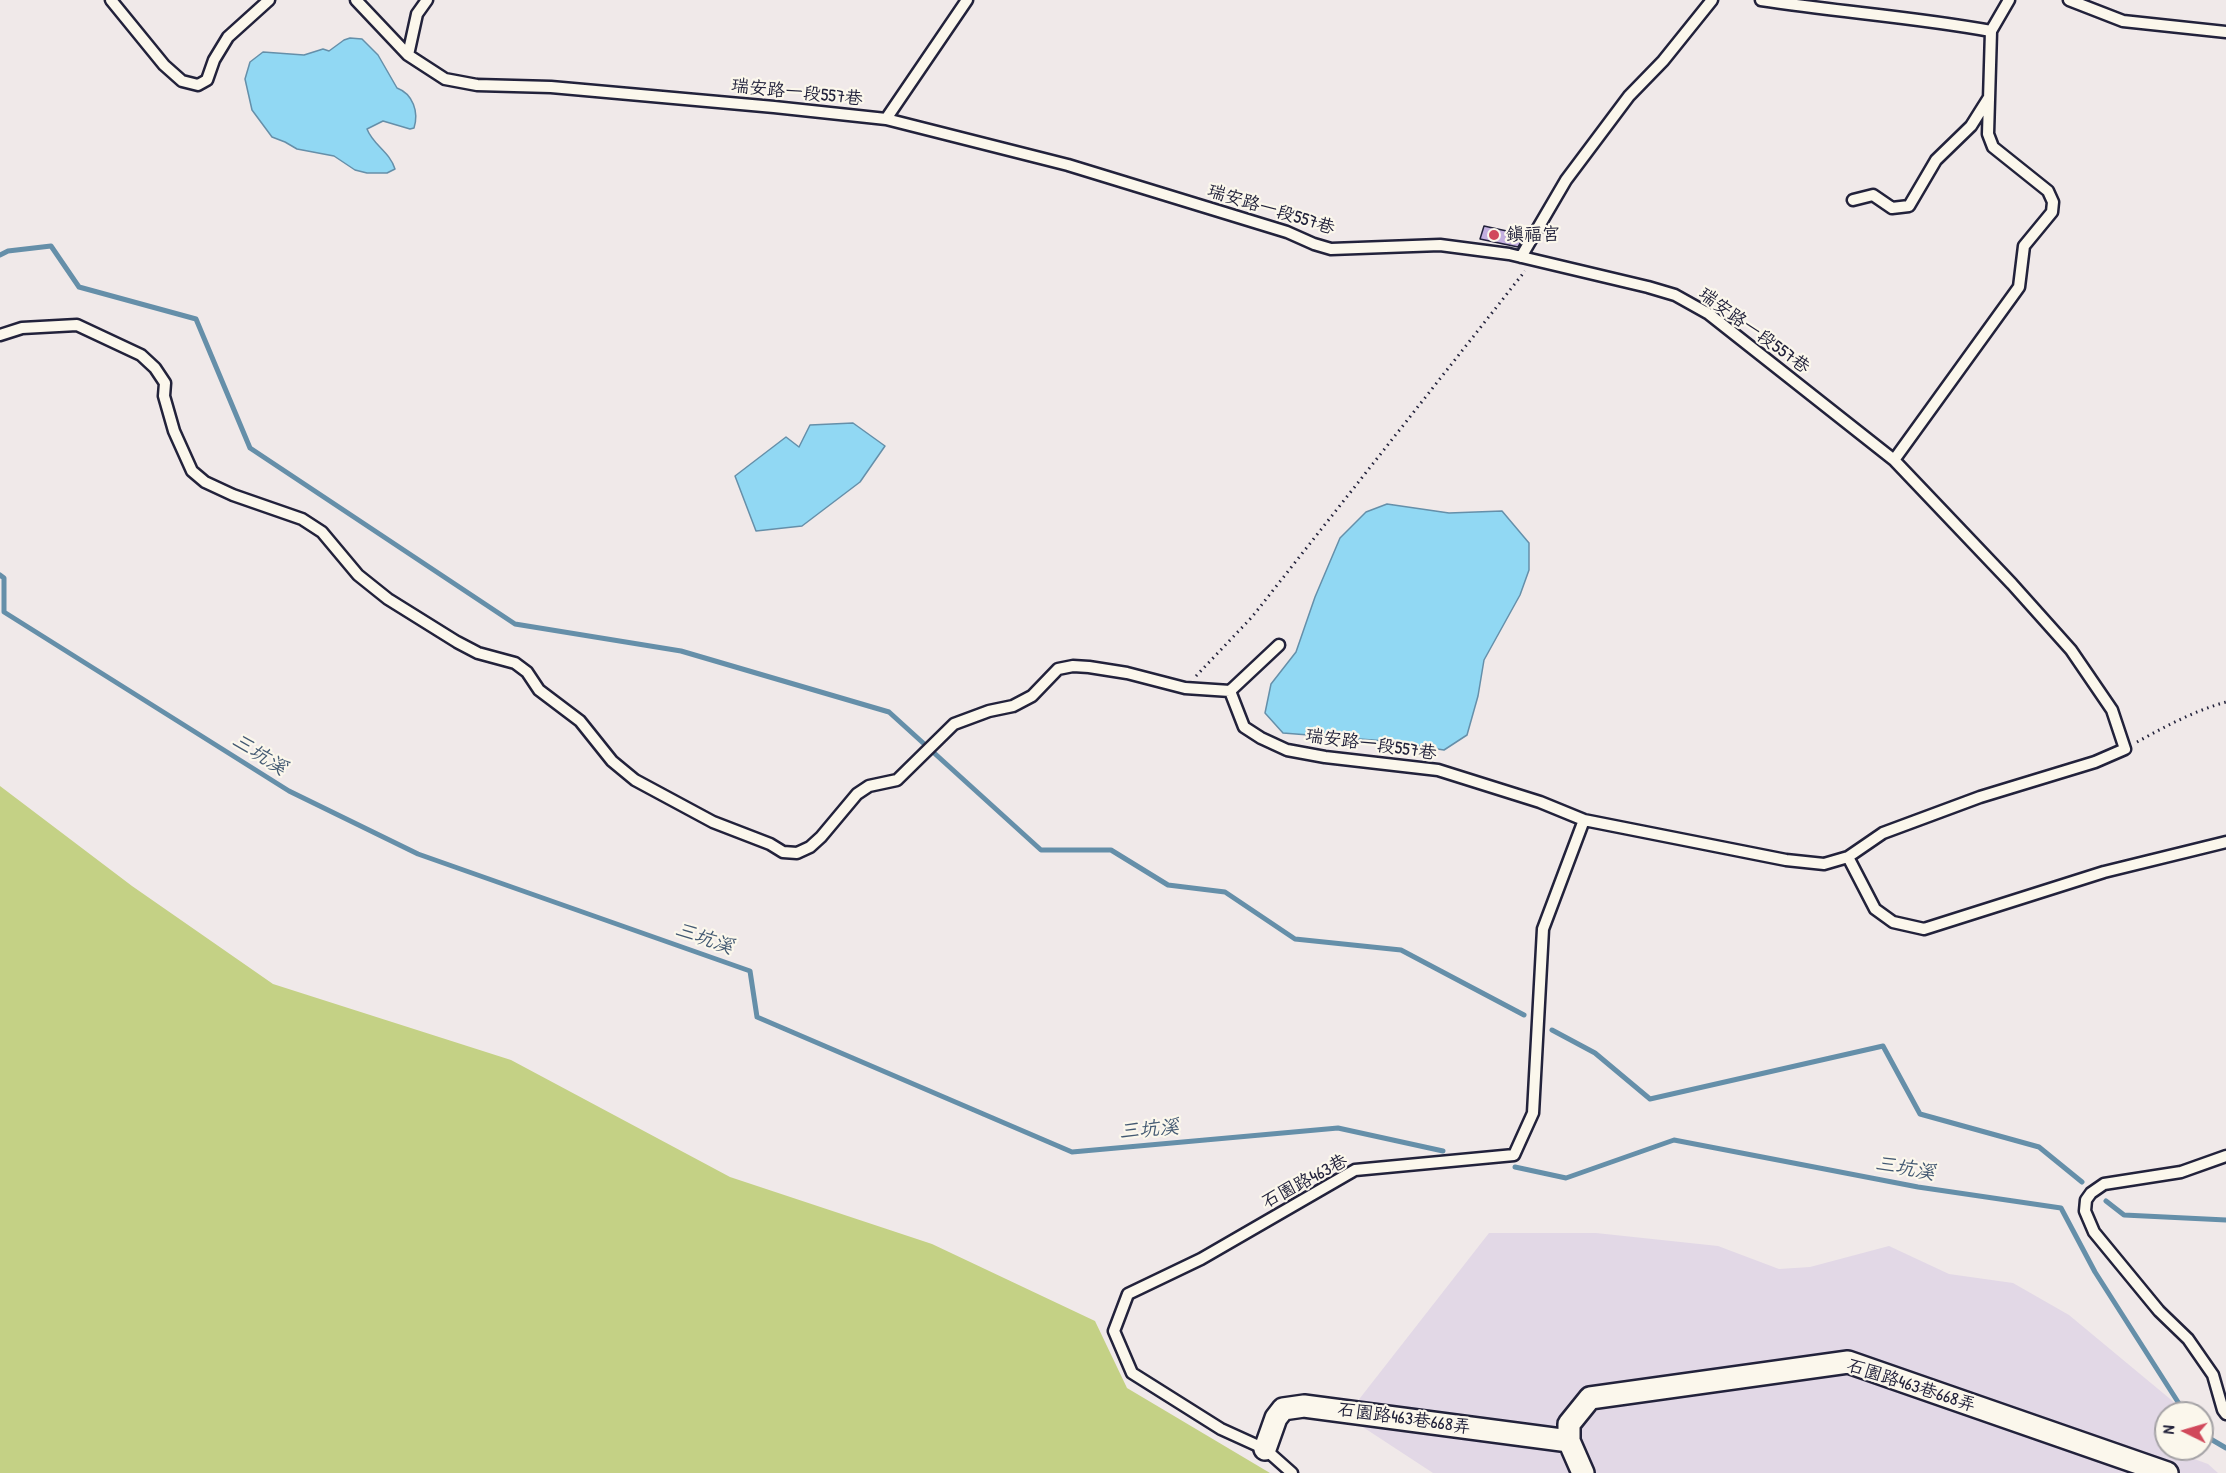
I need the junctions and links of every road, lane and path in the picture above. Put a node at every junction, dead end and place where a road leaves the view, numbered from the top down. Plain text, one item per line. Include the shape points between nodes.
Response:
1 (111, 0) edge
2 (269, 0) edge
3 (356, 0) edge
4 (427, 0) edge
5 (966, 0) edge
6 (1712, 0) edge
7 (1761, 0) edge
8 (2009, 0) edge
9 (2069, 0) edge
10 (1991, 31) junction
11 (2226, 32) edge
12 (408, 55) junction
13 (1988, 98) junction
14 (886, 119) junction
15 (1853, 200) dead end
16 (1521, 257) junction
17 (1534, 260) junction
18 (0, 335) edge
19 (1894, 460) junction
20 (1279, 645) dead end
21 (1185, 688) junction
22 (1230, 691) junction
23 (2226, 702) edge
24 (2125, 749) junction
25 (1584, 820) junction
26 (2226, 842) edge
27 (1848, 857) junction
28 (2226, 1156) edge
29 (2226, 1414) edge
30 (1569, 1441) junction
31 (1265, 1449) junction
32 (1292, 1473) edge
33 (1582, 1473) edge
34 (2167, 1473) edge

1 - 2 lane via 164,65 182,81 198,85 207,80 228,36
3 - 12 lane, 瑞安路一段557巷
4 - 12 lane via 417,14
5 - 14 lane
6 - 16 lane via 1663,62 1629,96 1566,180
7 - 10 lane
8 - 10 lane
9 - 11 lane via 2123,21
10 - 13 lane
12 - 14 lane, 瑞安路一段557巷 via 445,79 477,85 551,87
13 - 15 lane via 1971,126 1936,160 1909,206 1892,207 1873,195
13 - 19 lane via 1988,134 1993,147 2048,191 2052,212 2024,246 2019,287
14 - 16 lane, 瑞安路一段557巷 via 1068,165 1331,249 1440,244
16 - 17 lane, 瑞安路一段557巷
17 - 19 lane, 瑞安路一段557巷 via 1676,295 1709,314
17 - 21 path via 1252,617
18 - 21 lane via 22,328 76,325 141,355 165,383 174,431 192,471 199,477 233,495 302,519 322,532 358,575 388,599 457,642 478,653 515,663 527,672 538,690 580,721 612,761 635,780 713,822 783,852 797,853 810,847 857,794 869,786 897,780 954,724 1032,696 1058,669 1073,666 1127,672
19 - 24 lane, 瑞安路一段557巷 via 2071,650 2112,710
20 - 22 lane
21 - 22 lane
22 - 25 lane, 瑞安路一段557巷 via 1244,727 1287,750 1438,770
23 - 24 path via 2174,721
24 - 27 lane via 1882,833
25 - 27 lane, 瑞安路一段557巷 via 1786,860 1824,864
25 - 31 lane, 石園路463巷 via 1544,929 1533,1113 1514,1155 1355,1170 1200,1259 1128,1294 1114,1331 1132,1373 1221,1429
26 - 27 lane via 2104,872 1923,929 1893,922 1875,909
28 - 29 lane via 2181,1172 2104,1184 2086,1200 2085,1211 2094,1232 2159,1311 2188,1339 2213,1375
30 - 31 street, 石園路463巷668弄 via 1304,1406 1283,1409
30 - 33 street
30 - 34 street, 石園路463巷668弄 via 1569,1424 1590,1398 1848,1362
31 - 32 lane, 石園路463巷

